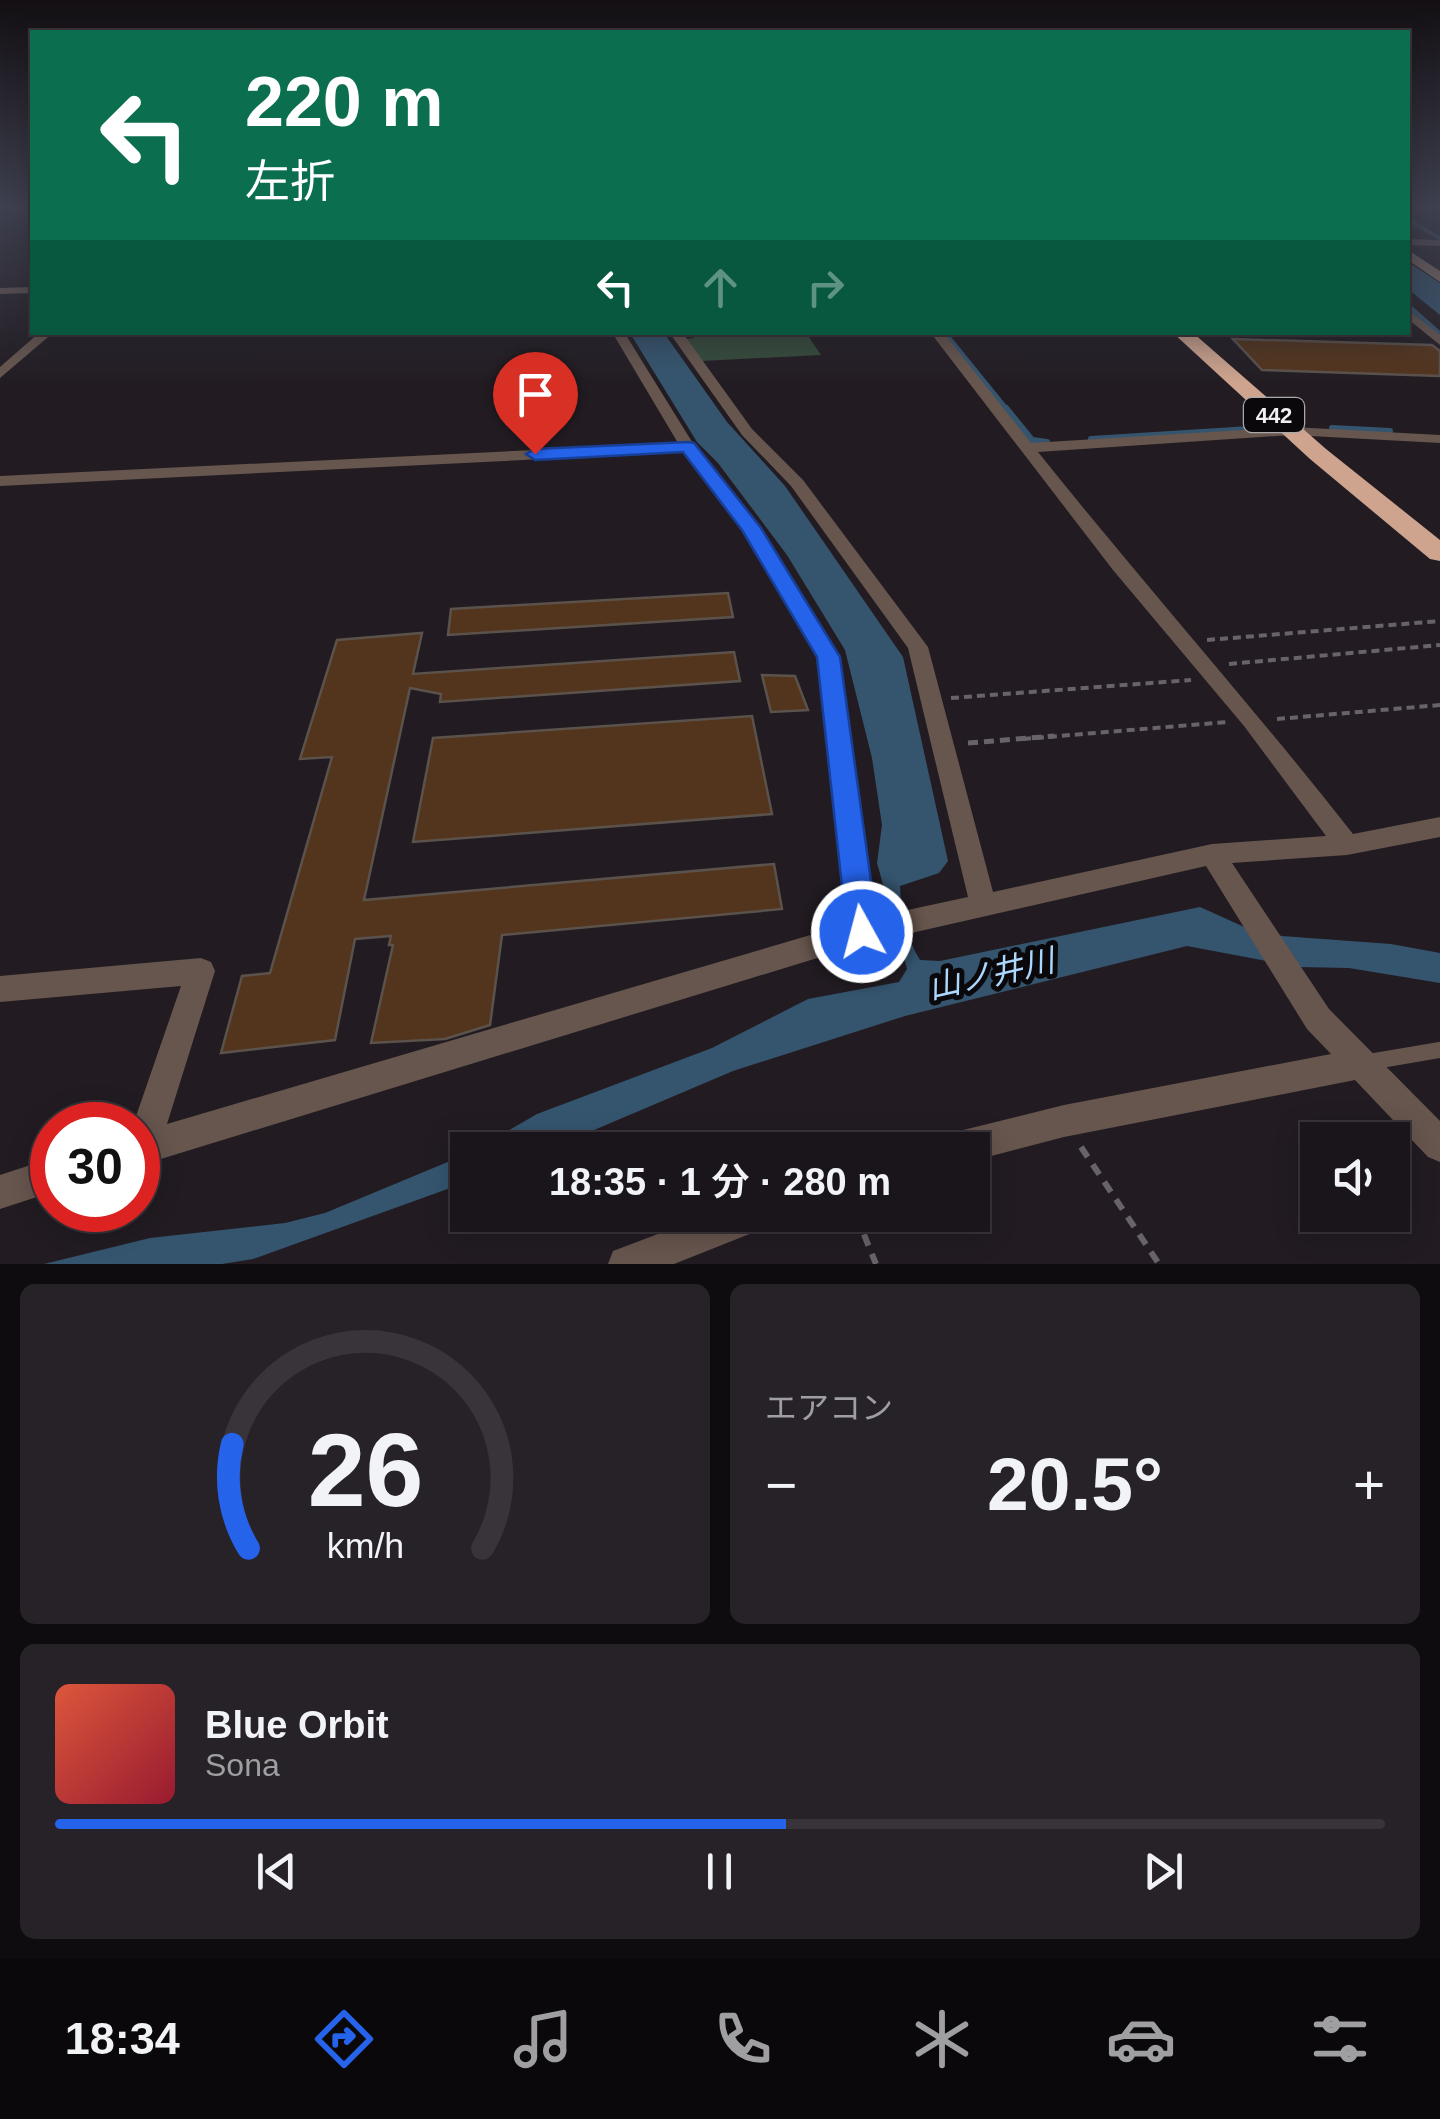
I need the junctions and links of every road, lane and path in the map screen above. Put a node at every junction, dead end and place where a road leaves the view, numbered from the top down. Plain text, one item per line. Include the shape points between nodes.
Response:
1 (30, 290) edge
2 (0, 291) edge
3 (1410, 315) edge
4 (45, 335) edge
5 (620, 335) edge
6 (676, 335) edge
7 (938, 335) edge
8 (1185, 335) edge
9 (1199, 335) edge
10 (1440, 341) edge
11 (0, 374) edge
12 (1301, 431) junction
13 (1440, 439) edge
14 (688, 447) junction
15 (1029, 448) junction
16 (0, 481) edge
17 (1440, 553) edge
18 (1440, 621) edge
19 (1188, 642) junction
20 (1440, 645) edge
21 (1211, 673) junction
22 (932, 699) junction
23 (1440, 706) edge
24 (1243, 721) junction
25 (943, 746) junction
26 (1440, 827) edge
27 (1347, 845) junction
28 (1212, 854) junction
29 (983, 904) junction
30 (862, 932) junction
31 (0, 990) edge
32 (1440, 1050) edge
33 (1358, 1064) junction
34 (156, 1102) edge
35 (1064, 1121) junction
36 (990, 1140) edge
37 (160, 1142) edge
38 (1440, 1145) edge
39 (30, 1182) edge
40 (0, 1192) edge
41 (710, 1232) edge
42 (863, 1232) edge
43 (626, 1264) edge
44 (876, 1264) edge
45 (1159, 1264) edge

1 - 2 street
3 - 10 street
4 - 11 street
5 - 14 street
6 - 22 street via 918,647
7 - 15 street
8 - 12 highway, 442
9 - 12 highway, 442
12 - 13 street
12 - 15 street
12 - 17 highway, 442
14 - 16 street
14 - 30 street via 751,528 828,657
15 - 19 street via 1119,566
18 - 19 path
19 - 21 street
20 - 21 path
21 - 22 path
21 - 24 street
22 - 25 street
23 - 24 path
24 - 25 path
24 - 27 street
25 - 29 street
26 - 27 street
27 - 28 street
28 - 29 street
28 - 33 street via 1318,1020
29 - 30 street
30 - 37 street
31 - 34 street via 202,971
32 - 33 lane
33 - 35 street
33 - 38 street
35 - 36 street
35 - 45 path
39 - 40 street
41 - 43 street
42 - 44 path

